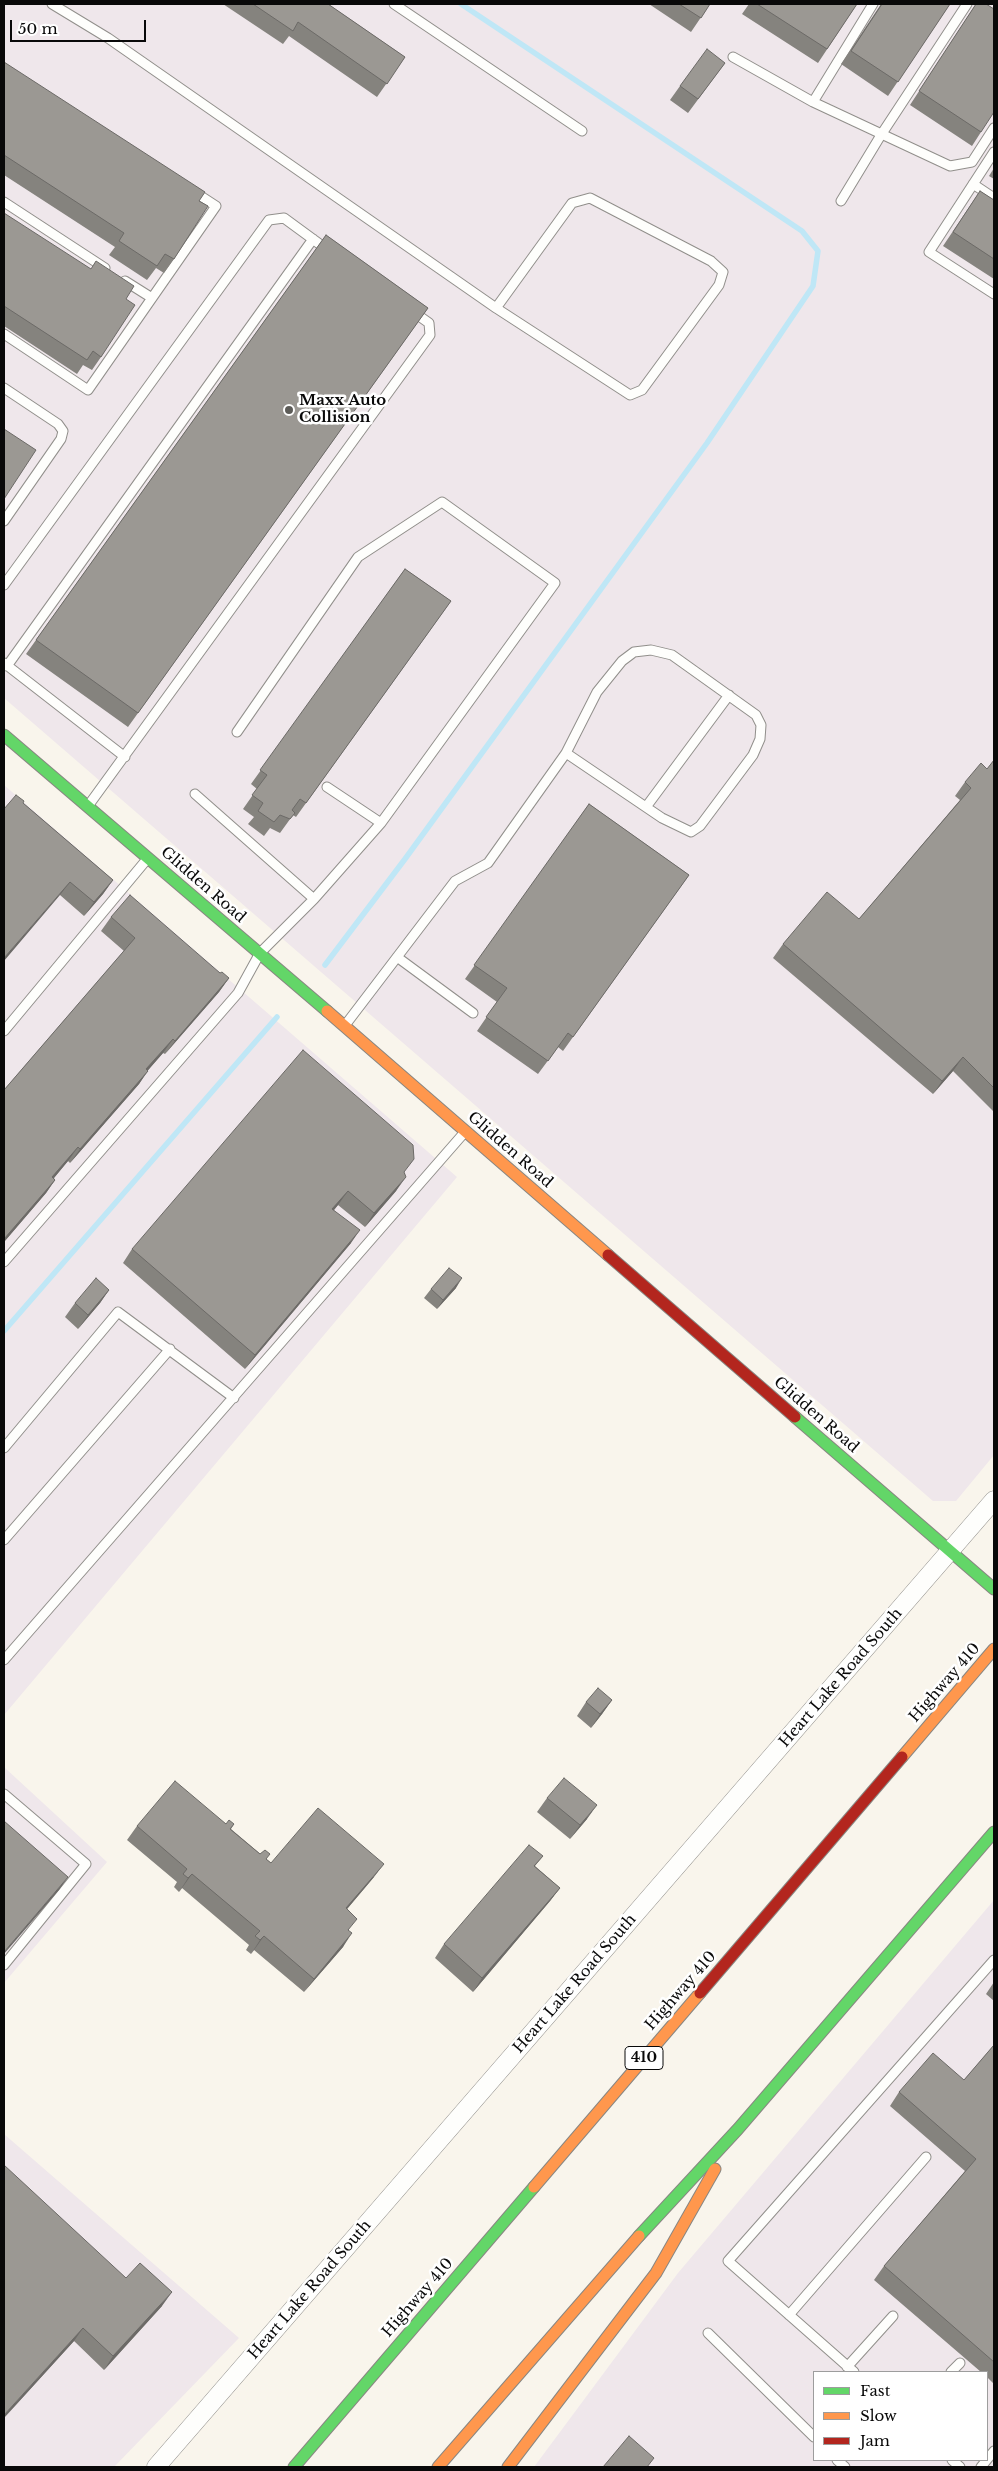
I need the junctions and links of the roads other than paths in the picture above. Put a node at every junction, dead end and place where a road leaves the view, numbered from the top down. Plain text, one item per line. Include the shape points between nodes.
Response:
1 (52, 4) edge
2 (394, 4) edge
3 (873, 4) edge
4 (967, 4) edge
5 (733, 57) dead end
6 (813, 102) junction
7 (994, 128) edge
8 (582, 131) dead end
9 (881, 135) junction
10 (994, 152) edge
11 (183, 184) edge
12 (973, 184) junction
13 (994, 198) edge
14 (841, 201) dead end
15 (4, 202) edge
16 (313, 239) junction
17 (336, 256) edge
18 (994, 294) edge
19 (152, 298) junction
20 (406, 306) edge
21 (496, 308) junction
22 (4, 334) edge
23 (4, 388) edge
24 (4, 521) edge
25 (4, 585) edge
26 (6, 664) edge
27 (729, 695) junction
28 (238, 732) dead end
29 (4, 735) edge
30 (566, 752) junction
31 (125, 757) junction
32 (327, 787) edge
33 (195, 794) dead end
34 (88, 807) junction
35 (646, 807) junction
36 (381, 823) junction
37 (148, 858) junction
38 (314, 899) junction
39 (260, 953) junction
40 (397, 957) junction
41 (474, 1013) dead end
42 (344, 1026) junction
43 (4, 1031) edge
44 (466, 1131) junction
45 (4, 1262) edge
46 (170, 1349) junction
47 (234, 1398) junction
48 (4, 1448) edge
49 (994, 1500) edge
50 (4, 1540) edge
51 (950, 1551) junction
52 (994, 1589) edge
53 (994, 1649) edge
54 (4, 1660) edge
55 (4, 1794) edge
56 (994, 1832) edge
57 (994, 1960) edge
58 (4, 1965) edge
59 (738, 2129) junction
60 (926, 2157) dead end
61 (789, 2315) junction
62 (892, 2316) dead end
63 (708, 2333) dead end
64 (960, 2363) dead end
65 (850, 2370) edge
66 (953, 2371) edge
67 (813, 2436) edge
68 (156, 2467) edge
69 (294, 2467) edge
70 (438, 2467) edge
71 (508, 2467) edge

1 - 21 lane via 108,38
2 - 8 lane
3 - 6 lane
4 - 9 lane
5 - 6 lane
6 - 9 lane
7 - 9 lane via 972,162 950,166
9 - 14 lane
10 - 12 lane
11 - 19 lane via 216,206
12 - 13 lane
12 - 18 lane via 929,252
15 - 19 lane
16 - 17 lane
16 - 25 lane via 284,218 269,220
16 - 26 lane
19 - 22 lane via 88,390
20 - 31 lane via 429,323 430,335
21 - 21 lane via 630,395 642,390 718,285 723,272 711,260 590,198 572,203
23 - 24 lane via 58,424 62,431 61,439
26 - 31 lane
27 - 30 lane via 672,655 651,650 634,652 622,661 597,692
27 - 35 lane
27 - 35 lane via 756,715 761,725 760,739 753,755 700,826 690,832
28 - 36 lane via 358,557 442,502 555,583
29 - 34 main road, Glidden Road
30 - 35 lane
30 - 40 lane via 488,863 455,881
31 - 34 lane
32 - 36 lane
33 - 38 lane
34 - 37 main road, Glidden Road
36 - 38 lane
37 - 39 main road, Glidden Road
37 - 43 lane
38 - 39 lane
39 - 42 main road, Glidden Road
39 - 45 lane via 238,992
40 - 41 lane
40 - 42 lane
42 - 44 main road, Glidden Road
44 - 47 lane
44 - 51 main road, Glidden Road
46 - 47 lane
46 - 48 lane via 118,1312
46 - 50 lane
47 - 54 lane
49 - 51 street, Heart Lake Road South
51 - 52 main road, Glidden Road
51 - 68 street, Heart Lake Road South
53 - 69 main road, Highway 410 / 410
55 - 58 lane via 86,1864
56 - 59 main road
57 - 61 lane via 728,2261
59 - 70 main road via 646,2227
59 - 71 main road via 656,2273
60 - 61 lane
61 - 65 lane
62 - 65 lane
63 - 67 lane
64 - 66 lane

